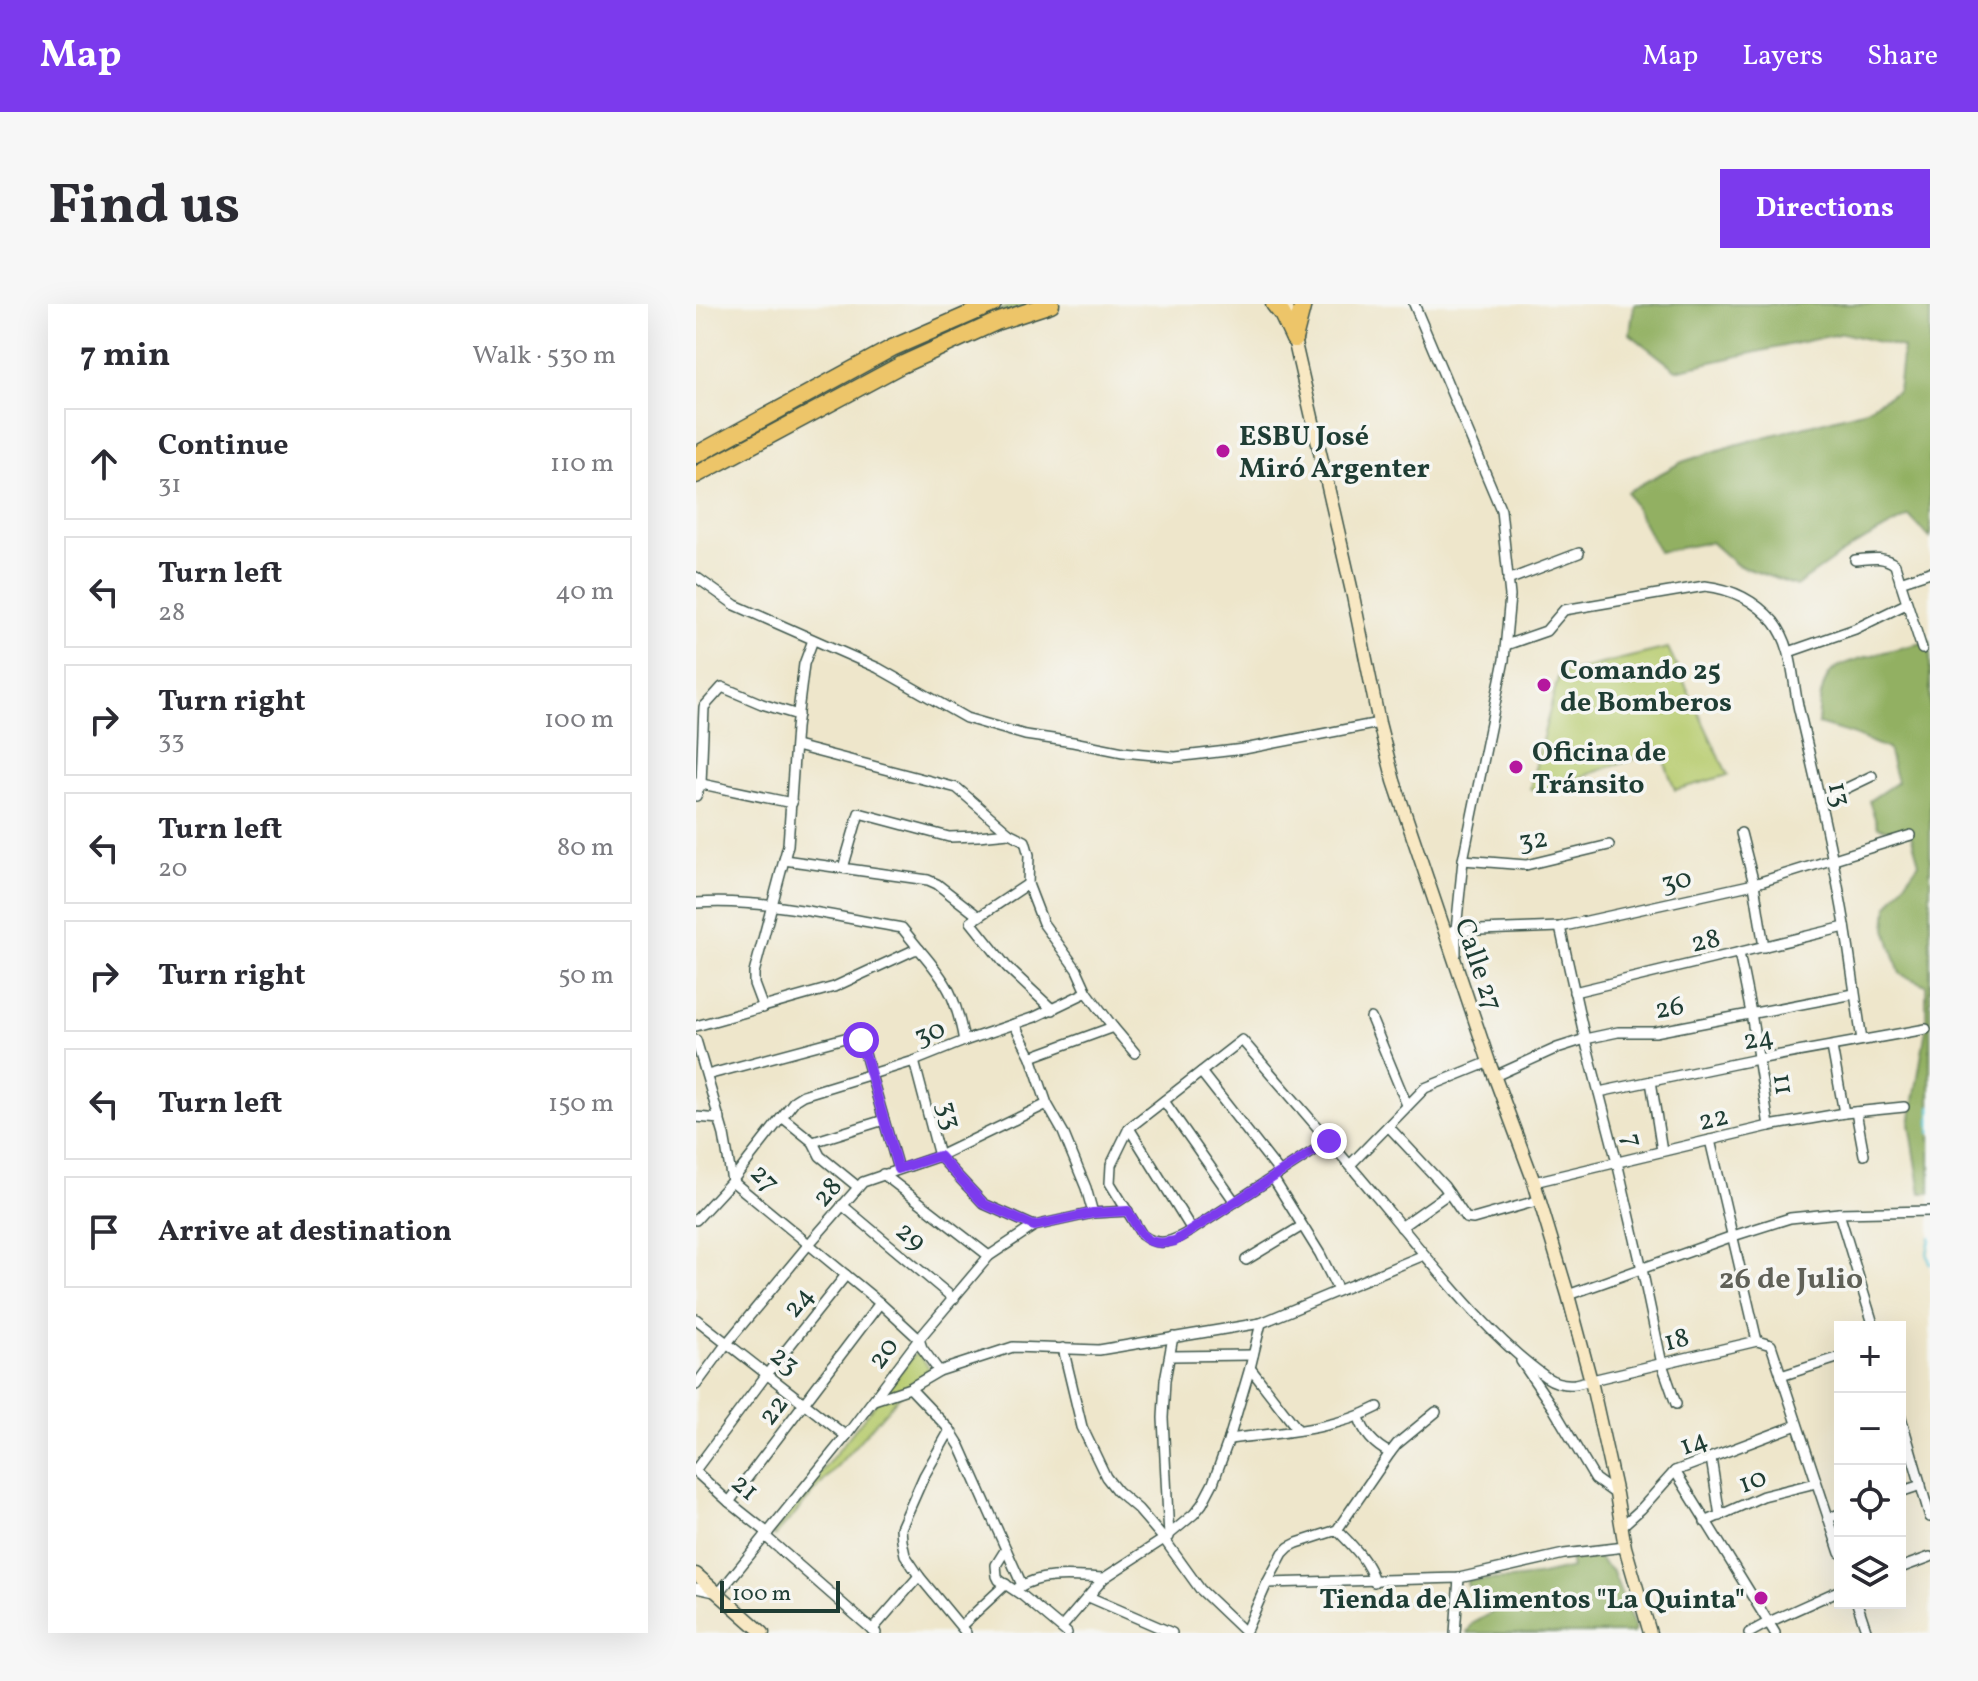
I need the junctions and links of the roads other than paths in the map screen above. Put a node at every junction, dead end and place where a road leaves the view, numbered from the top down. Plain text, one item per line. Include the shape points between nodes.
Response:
1 (993, 304) edge
2 (1051, 304) edge
3 (1274, 304) edge
4 (1286, 304) edge
5 (1303, 304) edge
6 (1414, 304) edge
7 (1294, 339) junction
8 (696, 455) edge
9 (696, 475) edge
10 (1579, 553) dead end
11 (1855, 560) dead end
12 (1930, 572) edge
13 (696, 577) edge
14 (1508, 580) junction
15 (1900, 582) junction
16 (1906, 604) junction
17 (813, 640) junction
18 (1506, 645) junction
19 (1922, 649) dead end
20 (1789, 652) junction
21 (798, 715) junction
22 (1379, 723) junction
23 (796, 746) junction
24 (1872, 776) dead end
25 (699, 783) edge
26 (696, 796) edge
27 (1820, 801) junction
28 (792, 803) junction
29 (1009, 833) junction
30 (1741, 833) dead end
31 (1911, 835) dead end
32 (1609, 845) dead end
33 (1832, 858) junction
34 (784, 860) junction
35 (1463, 860) junction
36 (843, 868) junction
37 (1028, 884) junction
38 (1754, 884) junction
39 (696, 903) edge
40 (771, 906) junction
41 (978, 916) junction
42 (1560, 927) junction
43 (1845, 927) junction
44 (1450, 931) junction
45 (1764, 947) junction
46 (919, 949) junction
47 (1739, 953) junction
48 (1087, 992) junction
49 (1574, 992) junction
50 (1854, 994) junction
51 (763, 1008) junction
52 (1053, 1010) junction
53 (1751, 1013) junction
54 (1371, 1018) dead end
55 (1014, 1024) junction
56 (696, 1026) edge
57 (1113, 1027) junction
58 (1926, 1029) dead end
59 (1585, 1039) junction
60 (696, 1040) edge
61 (1862, 1040) junction
62 (964, 1041) junction
63 (1832, 1047) junction
64 (1135, 1053) dead end
65 (1031, 1057) junction
66 (1758, 1059) junction
67 (914, 1061) junction
68 (1489, 1062) junction
69 (1201, 1072) junction
70 (871, 1073) junction
71 (707, 1075) junction
72 (1495, 1076) junction
73 (1651, 1081) junction
74 (1599, 1092) junction
75 (1164, 1101) junction
76 (1047, 1104) junction
77 (1407, 1105) junction
78 (1904, 1107) dead end
79 (1856, 1112) junction
80 (1844, 1113) junction
81 (696, 1117) edge
82 (782, 1117) junction
83 (720, 1119) junction
84 (884, 1120) junction
85 (1388, 1126) junction
86 (1769, 1126) junction
87 (1129, 1128) junction
88 (1710, 1140) junction
89 (1329, 1141) junction
90 (813, 1142) junction
91 (1662, 1151) junction
92 (1864, 1155) dead end
93 (939, 1156) junction
94 (1617, 1162) junction
95 (1350, 1165) junction
96 (898, 1169) junction
97 (883, 1174) junction
98 (1276, 1175) junction
99 (732, 1181) junction
100 (1534, 1182) junction
101 (858, 1187) junction
102 (1449, 1193) junction
103 (1540, 1200) junction
104 (1235, 1202) junction
105 (842, 1205) junction
106 (1128, 1211) junction
107 (1930, 1211) edge
108 (1093, 1213) junction
109 (1839, 1213) junction
110 (696, 1220) edge
111 (1034, 1226) junction
112 (1302, 1226) junction
113 (1401, 1227) junction
114 (1192, 1230) junction
115 (1733, 1236) junction
116 (809, 1244) junction
117 (1424, 1255) junction
118 (989, 1256) junction
119 (1246, 1260) dead end
120 (1642, 1269) junction
121 (846, 1275) junction
122 (1338, 1290) junction
123 (1568, 1295) junction
124 (954, 1299) junction
125 (880, 1303) junction
126 (696, 1319) edge
127 (1872, 1321) edge
128 (1261, 1323) junction
129 (1173, 1337) junction
130 (919, 1339) junction
131 (1757, 1341) junction
132 (727, 1343) junction
133 (1063, 1348) junction
134 (1515, 1351) junction
135 (1253, 1355) junction
136 (1171, 1356) junction
137 (1834, 1359) edge
138 (1662, 1364) junction
139 (1250, 1368) junction
140 (939, 1371) junction
141 (767, 1374) junction
142 (1781, 1376) junction
143 (1591, 1381) junction
144 (696, 1385) edge
145 (910, 1388) junction
146 (874, 1400) junction
147 (804, 1403) junction
148 (1676, 1404) dead end
149 (1378, 1407) dead end
150 (1436, 1412) dead end
151 (1359, 1417) junction
152 (1797, 1425) junction
153 (950, 1430) junction
154 (1298, 1430) junction
155 (1906, 1434) edge
156 (846, 1436) junction
157 (1229, 1439) junction
158 (1390, 1453) junction
159 (1711, 1458) junction
160 (696, 1470) edge
161 (1675, 1471) junction
162 (1816, 1483) junction
163 (1921, 1485) junction
164 (1906, 1490) edge
165 (1616, 1494) junction
166 (729, 1502) junction
167 (1720, 1516) junction
168 (1834, 1516) edge
169 (1930, 1517) edge
170 (1828, 1518) junction
171 (1705, 1522) junction
172 (1622, 1526) junction
173 (1337, 1530) junction
174 (767, 1535) junction
175 (1835, 1537) edge
176 (1167, 1540) junction
177 (1625, 1547) junction
178 (1006, 1549) junction
179 (1930, 1557) edge
180 (1906, 1566) edge
181 (696, 1574) edge
182 (919, 1576) junction
183 (1104, 1578) junction
184 (1459, 1578) junction
185 (1374, 1582) junction
186 (1267, 1583) junction
187 (1014, 1587) junction
188 (696, 1588) edge
189 (719, 1593) junction
190 (1834, 1593) edge
191 (1089, 1597) junction
192 (1859, 1609) edge
193 (1769, 1622) junction
194 (964, 1629) edge
195 (1065, 1630) edge
196 (874, 1631) edge
197 (1245, 1632) edge
198 (763, 1633) edge
199 (1172, 1633) edge
200 (1455, 1633) edge
201 (1650, 1633) edge
202 (1749, 1633) edge
203 (1775, 1633) edge
204 (1867, 1633) edge

1 - 8 highway via 892,348
2 - 9 highway via 996,322 901,365
3 - 7 highway
4 - 7 main road, Calle 27
5 - 7 highway
6 - 14 street via 1501,510
7 - 22 main road, Calle 27
10 - 14 street
11 - 15 street via 1889,560
12 - 15 street
13 - 17 street via 735,605
14 - 18 street
15 - 16 street
16 - 19 street
16 - 20 street
17 - 21 street via 804,664
17 - 22 street via 878,668 966,718 1025,735 1123,752 1175,757
18 - 20 street, 13 via 1546,631 1564,610 1705,586 1746,598 1774,623
18 - 35 street
20 - 27 street, 13
21 - 23 street
21 - 25 street via 722,687 704,707
22 - 44 main road, Calle 27 via 1394,781
23 - 28 street
23 - 29 street via 957,788
24 - 27 street
25 - 26 street
25 - 28 street
27 - 33 street, 13
28 - 34 street
29 - 36 street via 949,837 859,813
29 - 37 street via 1025,841
30 - 38 street
31 - 33 street, 30
32 - 35 street, 32 via 1526,865
33 - 38 street, 30
33 - 43 street, 13
34 - 36 street
34 - 40 street
35 - 44 street
36 - 41 street via 928,880
37 - 41 street
37 - 48 street via 1043,923
38 - 42 street, 30
38 - 45 street
39 - 40 street
40 - 46 street via 902,928
40 - 51 street via 754,978
41 - 52 street via 971,922 1007,967
42 - 44 street, 30
42 - 49 street, 7
43 - 45 street, 28
43 - 50 street, 13
44 - 68 main road, Calle 27
45 - 47 street, 28
46 - 51 street via 834,987
46 - 62 street via 953,995
47 - 49 street, 28
47 - 53 street, 11
48 - 52 street, 30
48 - 57 street
49 - 59 street, 7
50 - 53 street, 26
50 - 61 street, 13
51 - 56 street
52 - 55 street, 30
53 - 59 street, 26
53 - 66 street, 11
54 - 77 street
55 - 62 street, 30
55 - 65 street
57 - 64 street
57 - 65 street
58 - 61 street, 24
59 - 72 street, 26
59 - 74 street, 7
60 - 71 street, 27
61 - 63 street, 24
62 - 67 street, 30
63 - 66 street, 24
63 - 80 street
65 - 76 street
66 - 73 street, 24
66 - 86 street, 11
67 - 70 street, 30
67 - 93 street, 33
68 - 72 main road, Calle 27
68 - 77 street via 1425,1088
69 - 75 street
69 - 89 street via 1242,1040
69 - 98 street
70 - 71 street via 861,1040 852,1036
70 - 82 street, 30 via 803,1095
70 - 84 street
71 - 83 street, 27
72 - 100 main road, Calle 27
73 - 74 street, 24
73 - 91 street
74 - 94 street, 7
75 - 87 street
75 - 104 street
76 - 93 street, 28
76 - 108 street
77 - 85 street
78 - 79 street, 22
79 - 80 street, 22
79 - 92 street
80 - 86 street, 22
81 - 83 street
82 - 90 street
82 - 99 street, 30
83 - 99 street, 27
84 - 90 street
84 - 96 street
85 - 95 street
85 - 102 street
86 - 88 street, 22
87 - 106 street via 1109,1175
87 - 114 street
88 - 91 street, 22
88 - 115 street
89 - 95 street
89 - 98 street
90 - 101 street via 820,1156
91 - 94 street, 22
93 - 96 street, 28
93 - 111 street, 33 via 984,1204
94 - 100 street, 22
94 - 120 street, 7
95 - 113 street
96 - 97 street, 28
97 - 101 street, 28
97 - 118 street
98 - 104 street
98 - 112 street
99 - 110 street, 30
99 - 116 street, 27
100 - 103 main road, Calle 27
101 - 105 street, 28
102 - 103 street via 1466,1218 1473,1219
102 - 113 street
103 - 123 main road, Calle 27
104 - 114 street
105 - 116 street, 28
105 - 124 street, 29
106 - 108 street, 20
106 - 114 street via 1142,1235 1159,1244
107 - 109 street
108 - 111 street, 20
109 - 115 street via 1790,1218
109 - 127 street
111 - 118 street, 20
112 - 119 street
112 - 122 street
113 - 117 street
115 - 120 street
115 - 131 street
116 - 121 street, 27
116 - 132 street, 28
117 - 122 street
117 - 134 street
118 - 124 street, 20
120 - 123 street
120 - 138 street, 7
121 - 125 street, 27
121 - 141 street, 24
122 - 128 street
123 - 143 main road, Calle 27
124 - 130 street, 20
125 - 130 street, 27
125 - 147 street, 22
126 - 132 street, 23
128 - 129 street
128 - 135 street
129 - 133 street via 1099,1350
129 - 136 street
130 - 140 street, 27
130 - 146 street, 20
131 - 138 street, 18
131 - 142 street, 18 via 1771,1345
132 - 141 street, 23
132 - 144 street, 28
133 - 140 street via 1013,1347
133 - 176 street via 1082,1427 1100,1466 1117,1491
134 - 143 street, 18 via 1552,1380
134 - 165 street via 1595,1479
135 - 136 street
135 - 139 street
136 - 176 street via 1163,1418
137 - 142 street
138 - 143 street, 18
138 - 148 street, 7
139 - 154 street
139 - 157 street
140 - 145 street
141 - 147 street, 23
141 - 160 street, 24
142 - 152 street
143 - 165 main road, Calle 27
145 - 146 street
145 - 153 street
146 - 156 street, 20
147 - 156 street, 23
147 - 166 street, 22
149 - 151 street
150 - 158 street
151 - 154 street
151 - 158 street via 1368,1436
152 - 159 street, 14
152 - 162 street
153 - 178 street
153 - 182 street via 901,1528 905,1555
154 - 157 street
155 - 163 street
156 - 174 street, 20
157 - 176 street via 1202,1504
158 - 173 street
159 - 161 street, 14
159 - 167 street
160 - 166 street, 21
161 - 171 street
161 - 172 street, 14
162 - 167 street, 10 via 1763,1496
162 - 170 street
163 - 164 street
163 - 169 street
165 - 172 main road, Calle 27
166 - 174 street, 21
167 - 171 street, 10
168 - 170 street
170 - 175 street
171 - 193 street
172 - 177 main road, Calle 27
173 - 185 street via 1360,1554
173 - 186 street via 1289,1547
174 - 189 street, 20
174 - 196 street, 21
176 - 183 street
176 - 197 street via 1200,1589
177 - 184 street via 1564,1554
177 - 201 main road, Calle 27
178 - 187 street
178 - 187 street via 995,1571 999,1580
179 - 180 street
181 - 189 main road
182 - 194 street
182 - 196 street
183 - 187 street via 1045,1578
183 - 191 street
184 - 185 street
184 - 200 street
185 - 186 street
186 - 197 street
187 - 194 street
187 - 195 street
188 - 189 street
189 - 198 main road
190 - 193 street
191 - 195 street
191 - 199 street
192 - 204 street
193 - 202 street
193 - 203 street

